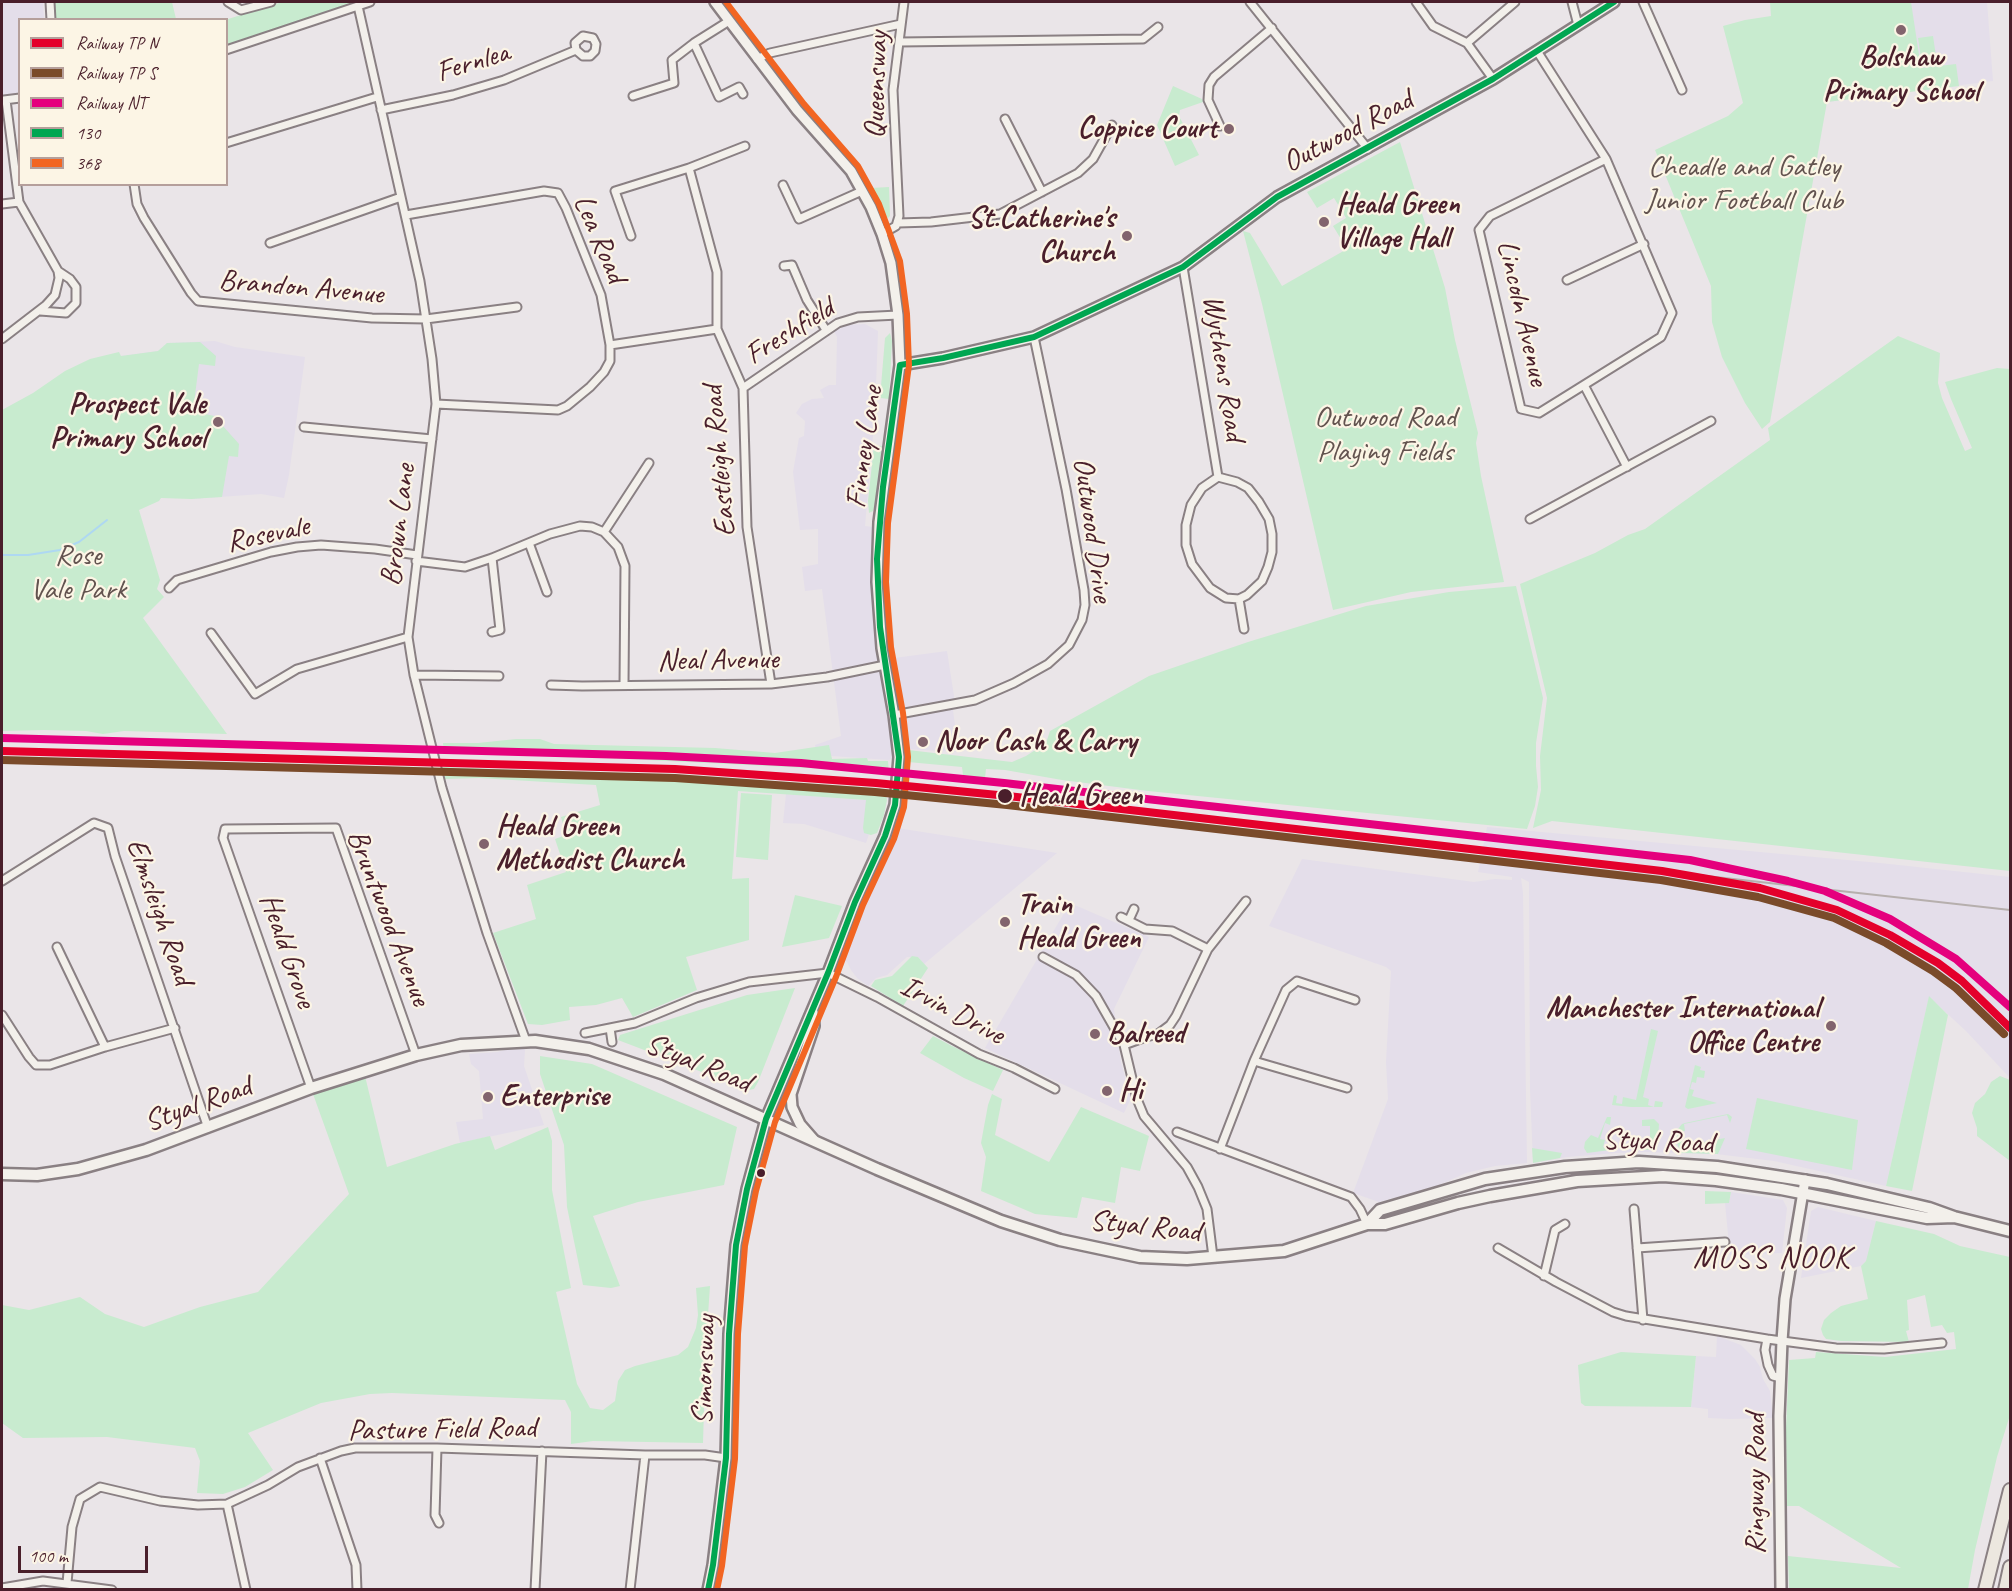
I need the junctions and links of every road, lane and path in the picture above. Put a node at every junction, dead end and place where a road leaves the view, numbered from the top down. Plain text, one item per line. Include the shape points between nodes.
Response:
1 (50, 2) edge
2 (228, 2) edge
3 (271, 2) edge
4 (370, 2) edge
5 (715, 2) edge
6 (904, 2) edge
7 (1250, 2) edge
8 (1416, 2) edge
9 (1515, 2) edge
10 (1572, 2) edge
11 (1614, 2) edge
12 (1643, 2) edge
13 (358, 6) junction
14 (51, 18) edge
15 (729, 21) junction
16 (901, 24) junction
17 (1578, 25) junction
18 (1158, 27) dead end
19 (1272, 28) junction
20 (899, 42) junction
21 (694, 43) junction
22 (1467, 43) junction
23 (228, 49) edge
24 (576, 50) dead end
25 (1537, 51) junction
26 (757, 59) junction
27 (1493, 79) junction
28 (1682, 90) dead end
29 (743, 94) dead end
30 (633, 96) dead end
31 (377, 97) junction
32 (4, 100) edge
33 (381, 110) junction
34 (1005, 119) dead end
35 (1112, 125) dead end
36 (1220, 126) dead end
37 (228, 142) edge
38 (745, 146) dead end
39 (1368, 148) junction
40 (1606, 159) junction
41 (689, 168) junction
42 (783, 185) dead end
43 (134, 186) edge
44 (862, 190) junction
45 (1042, 192) junction
46 (401, 197) junction
47 (19, 202) junction
48 (2, 204) edge
49 (406, 215) junction
50 (898, 223) junction
51 (882, 234) junction
52 (631, 236) dead end
53 (270, 243) dead end
54 (1644, 244) junction
55 (784, 266) dead end
56 (1184, 267) junction
57 (58, 272) junction
58 (1568, 280) dead end
59 (518, 307) dead end
60 (40, 311) junction
61 (898, 315) junction
62 (426, 319) junction
63 (717, 329) junction
64 (826, 330) junction
65 (1034, 337) junction
66 (2, 339) edge
67 (610, 345) junction
68 (900, 365) junction
69 (1584, 385) junction
70 (743, 388) junction
71 (436, 404) junction
72 (1711, 421) dead end
73 (304, 426) dead end
74 (432, 439) junction
75 (649, 463) dead end
76 (1627, 467) junction
77 (1218, 477) junction
78 (1530, 519) dead end
79 (604, 532) junction
80 (529, 543) junction
81 (417, 558) junction
82 (492, 558) junction
83 (169, 588) dead end
84 (547, 592) dead end
85 (1239, 599) junction
86 (1244, 629) dead end
87 (492, 632) dead end
88 (211, 633) dead end
89 (408, 637) junction
90 (885, 665) junction
91 (414, 675) junction
92 (499, 676) dead end
93 (771, 684) junction
94 (551, 685) dead end
95 (624, 685) junction
96 (894, 715) junction
97 (225, 829) joint
98 (2, 880) edge
99 (1246, 901) dead end
100 (1134, 909) dead end
101 (1121, 917) dead end
102 (1129, 920) junction
103 (57, 947) dead end
104 (1208, 949) junction
105 (1043, 957) dead end
106 (828, 973) junction
107 (1355, 1000) dead end
108 (812, 1010) junction
109 (2, 1015) edge
110 (175, 1028) junction
111 (610, 1028) junction
112 (585, 1033) dead end
113 (526, 1041) junction
114 (612, 1042) dead end
115 (1124, 1046) junction
116 (105, 1047) junction
117 (416, 1055) junction
118 (1254, 1061) junction
119 (311, 1088) junction
120 (1347, 1088) dead end
121 (1055, 1089) dead end
122 (766, 1119) junction
123 (208, 1128) junction
124 (1177, 1132) dead end
125 (814, 1140) junction
126 (1220, 1149) junction
127 (2, 1174) edge
128 (1805, 1180) junction
129 (1802, 1194) junction
130 (1634, 1209) dead end
131 (1954, 1217) junction
132 (1367, 1224) junction
133 (1565, 1224) dead end
134 (2010, 1231) edge
135 (1725, 1242) dead end
136 (1498, 1248) dead end
137 (1637, 1248) junction
138 (1213, 1257) junction
139 (1544, 1276) junction
140 (1643, 1320) junction
141 (1767, 1339) junction
142 (1782, 1341) junction
143 (1942, 1343) dead end
144 (1781, 1378) junction
145 (436, 1448) junction
146 (542, 1451) junction
147 (645, 1455) junction
148 (320, 1458) junction
149 (726, 1458) junction
150 (2010, 1490) edge
151 (227, 1504) junction
152 (439, 1523) dead end
153 (2010, 1566) edge
154 (67, 1583) junction
155 (2, 1588) edge
156 (112, 1590) edge
157 (246, 1590) edge
158 (357, 1590) edge
159 (535, 1590) edge
160 (630, 1590) edge
161 (708, 1590) edge
162 (1780, 1590) edge
163 (1985, 1590) edge
164 (2005, 1590) edge

1 - 14 street
2 - 3 street via 242,10
4 - 13 street
5 - 15 street, Finney Lane
6 - 16 street, Queensway
7 - 19 street
8 - 22 street via 1433,26
9 - 22 street
10 - 17 street
11 - 17 street, Outwood Road
12 - 28 street
13 - 23 street
13 - 31 street, Brown Lane
15 - 21 street
15 - 26 street, Finney Lane
16 - 20 street, Queensway
16 - 26 street
17 - 25 street, Outwood Road
18 - 20 street via 1143,39
19 - 36 street via 1209,85 1208,100
19 - 39 street
20 - 50 street, Queensway via 893,90
21 - 29 street via 719,97 740,87
21 - 30 street via 672,60 674,83
22 - 27 street
24 - 33 street, Fernlea via 473,90
25 - 27 street, Outwood Road
25 - 40 street
26 - 44 street, Finney Lane
27 - 39 street, Outwood Road
31 - 33 street, Brown Lane
31 - 37 street
32 - 47 street
33 - 46 street, Brown Lane
34 - 45 street
35 - 45 street via 1093,159 1078,173
38 - 41 street
39 - 56 street, Outwood Road via 1277,197
40 - 54 street
40 - 69 street, Lincoln Avenue via 1491,216 1479,230 1521,408 1539,413
41 - 52 street via 615,191
41 - 63 street, Eastleigh Road via 717,272
42 - 44 street via 799,219
43 - 62 street, Brandon Avenue via 144,218 198,301 372,318
44 - 51 street, Finney Lane
45 - 50 street via 1000,214
46 - 49 street, Brown Lane
46 - 53 street
47 - 48 street
47 - 57 street
49 - 62 street, Brown Lane
49 - 67 street, Lea Road via 544,191 558,193 601,295
50 - 51 street
51 - 61 street, Finney Lane via 891,263
54 - 58 street
54 - 69 street via 1672,313 1661,337
55 - 64 street via 792,266
56 - 65 street, Outwood Road
56 - 77 street, Wythens Road
57 - 60 street via 55,295
57 - 60 street via 76,287 76,303 66,313
59 - 62 street
60 - 66 street
61 - 64 street, Freshfield via 848,319
61 - 68 street, Finney Lane
62 - 71 street, Brown Lane
63 - 67 street
63 - 70 street, Eastleigh Road
64 - 70 street, Freshfield
65 - 68 street, Outwood Road
65 - 96 street, Outwood Drive via 1084,590 1082,620 1069,645 1048,664 1014,684 975,700
67 - 71 street via 610,361 604,372 558,410
68 - 90 street, Finney Lane via 879,531 878,596
69 - 76 street
70 - 93 street, Eastleigh Road via 747,527
71 - 74 street, Brown Lane
72 - 76 street
73 - 74 street
74 - 81 street, Brown Lane
75 - 79 street
76 - 78 street
77 - 85 street via 1202,488 1191,505 1186,545 1192,564 1210,588 1226,598
77 - 85 street via 1248,488 1269,519 1272,534 1272,552 1262,581
79 - 80 street, Rosevale via 580,526
79 - 95 street via 618,547 625,566
80 - 82 street, Rosevale
80 - 84 street
81 - 82 street, Rosevale via 465,567
81 - 83 street, Rosevale via 375,549 297,546 177,580
81 - 89 street, Brown Lane
82 - 87 street via 500,630
85 - 86 street
88 - 89 street via 255,694 297,669
89 - 91 street, Brown Lane
90 - 93 street, Neal Avenue
90 - 96 street, Finney Lane
91 - 92 street
91 - 113 street, Brown Lane via 437,771 487,933
93 - 95 street, Neal Avenue
94 - 95 street, Neal Avenue
96 - 106 street, Finney Lane via 899,757 895,805
97 - 117 street, Bruntwood Avenue via 336,828
97 - 119 street, Heald Grove via 223,838
98 - 110 street, Elmsleigh Road via 94,823 108,828
99 - 104 street
100 - 102 street
101 - 102 street
102 - 104 street via 1145,929 1172,931
103 - 116 street
104 - 115 street via 1170,1025 1158,1034
105 - 115 street via 1085,983
106 - 108 street, Finney Lane
106 - 111 street via 739,984 635,1023
106 - 121 street, Irvin Drive
107 - 118 street via 1297,981 1286,990
108 - 122 street, Finney Lane
108 - 125 street, Finney Lane via 814,1026 791,1094 800,1124
109 - 116 street via 36,1065 50,1065
110 - 116 street
110 - 123 street, Elmsleigh Road
111 - 112 street
111 - 114 street
113 - 117 main road, Styal Road via 461,1045
113 - 122 main road, Styal Road via 589,1049 664,1074
115 - 138 street via 1144,1116 1187,1167 1198,1187 1207,1209
117 - 119 main road, Styal Road
118 - 120 street
118 - 126 street
119 - 123 main road, Styal Road
122 - 125 main road, Styal Road
122 - 149 street, Simonsway via 736,1245
123 - 127 main road, Styal Road via 78,1169 37,1175
124 - 126 street
125 - 138 main road, Styal Road via 1001,1221 1060,1240 1140,1257
126 - 132 street via 1351,1197
128 - 129 street, Ringway Road
128 - 131 main road, Styal Road
128 - 132 main road, Styal Road via 1664,1162 1565,1167 1485,1179 1424,1196 1380,1210
129 - 131 main road, Styal Road via 1927,1218
129 - 132 main road, Styal Road via 1685,1177 1577,1181 1449,1205 1385,1224
129 - 142 street, Ringway Road
130 - 137 street
131 - 134 main road, Styal Road
132 - 138 main road, Styal Road via 1284,1251
133 - 139 street via 1555,1230
135 - 137 street
136 - 139 street
137 - 140 street
139 - 140 street via 1613,1312
140 - 141 street
141 - 142 street
141 - 144 street, Ringway Road via 1768,1365 1773,1376
142 - 143 street via 1870,1350
142 - 144 street, Ringway Road
144 - 162 street, Ringway Road
145 - 146 street, Pasture Field Road
145 - 148 street, Pasture Field Road via 355,1448
145 - 152 street via 435,1515
146 - 147 street, Pasture Field Road
146 - 159 street
147 - 149 street, Pasture Field Road
147 - 160 street
148 - 151 street, Pasture Field Road
148 - 158 street via 356,1565
149 - 161 street, Simonsway
150 - 163 highway
151 - 154 street, Pasture Field Road via 160,1501 100,1487 80,1499 72,1527
151 - 157 street
153 - 164 highway
154 - 155 street via 42,1581
154 - 156 street

